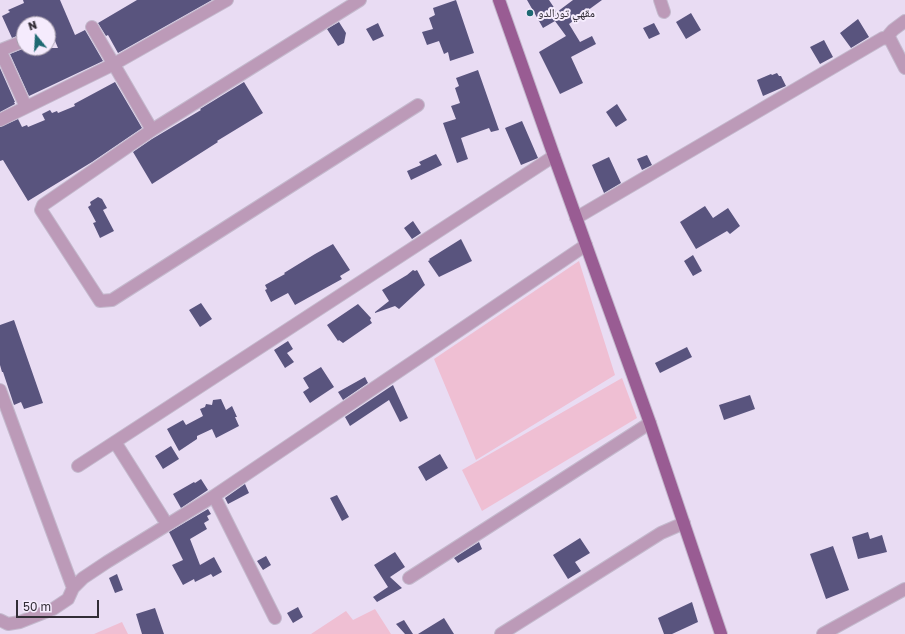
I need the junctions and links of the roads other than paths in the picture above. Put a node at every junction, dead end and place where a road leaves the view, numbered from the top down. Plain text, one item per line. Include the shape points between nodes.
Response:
1 (227, 0) edge
2 (360, 0) edge
3 (499, 0) edge
4 (660, 0) edge
5 (664, 12) dead end
6 (905, 20) edge
7 (92, 27) dead end
8 (887, 37) junction
9 (16, 44) edge
10 (0, 50) edge
11 (114, 64) junction
12 (905, 68) edge
13 (418, 105) dead end
14 (26, 107) junction
15 (0, 120) edge
16 (152, 130) junction
17 (554, 156) junction
18 (576, 218) junction
19 (586, 245) junction
20 (0, 390) edge
21 (650, 423) junction
22 (115, 442) junction
23 (78, 466) dead end
24 (214, 496) junction
25 (163, 518) dead end
26 (684, 523) junction
27 (409, 578) dead end
28 (73, 588) junction
29 (905, 589) edge
30 (275, 618) dead end
31 (3, 623) edge
32 (501, 634) edge
33 (721, 634) edge
34 (823, 634) edge

1 - 11 street
2 - 16 street
3 - 17 main road
4 - 5 street
6 - 8 street
7 - 11 street
8 - 12 street
8 - 18 street
9 - 10 street
10 - 14 street
11 - 14 street
11 - 16 street
13 - 16 street via 112,300 100,301 41,207
14 - 15 street
17 - 18 main road
17 - 22 street
18 - 19 main road
19 - 21 main road
19 - 24 street
20 - 28 street
21 - 26 main road
21 - 27 street
22 - 23 street
22 - 25 street
24 - 28 street via 107,562
24 - 30 street
26 - 32 street via 661,534
26 - 33 main road
28 - 31 street via 68,599 53,609 20,622
29 - 34 street

